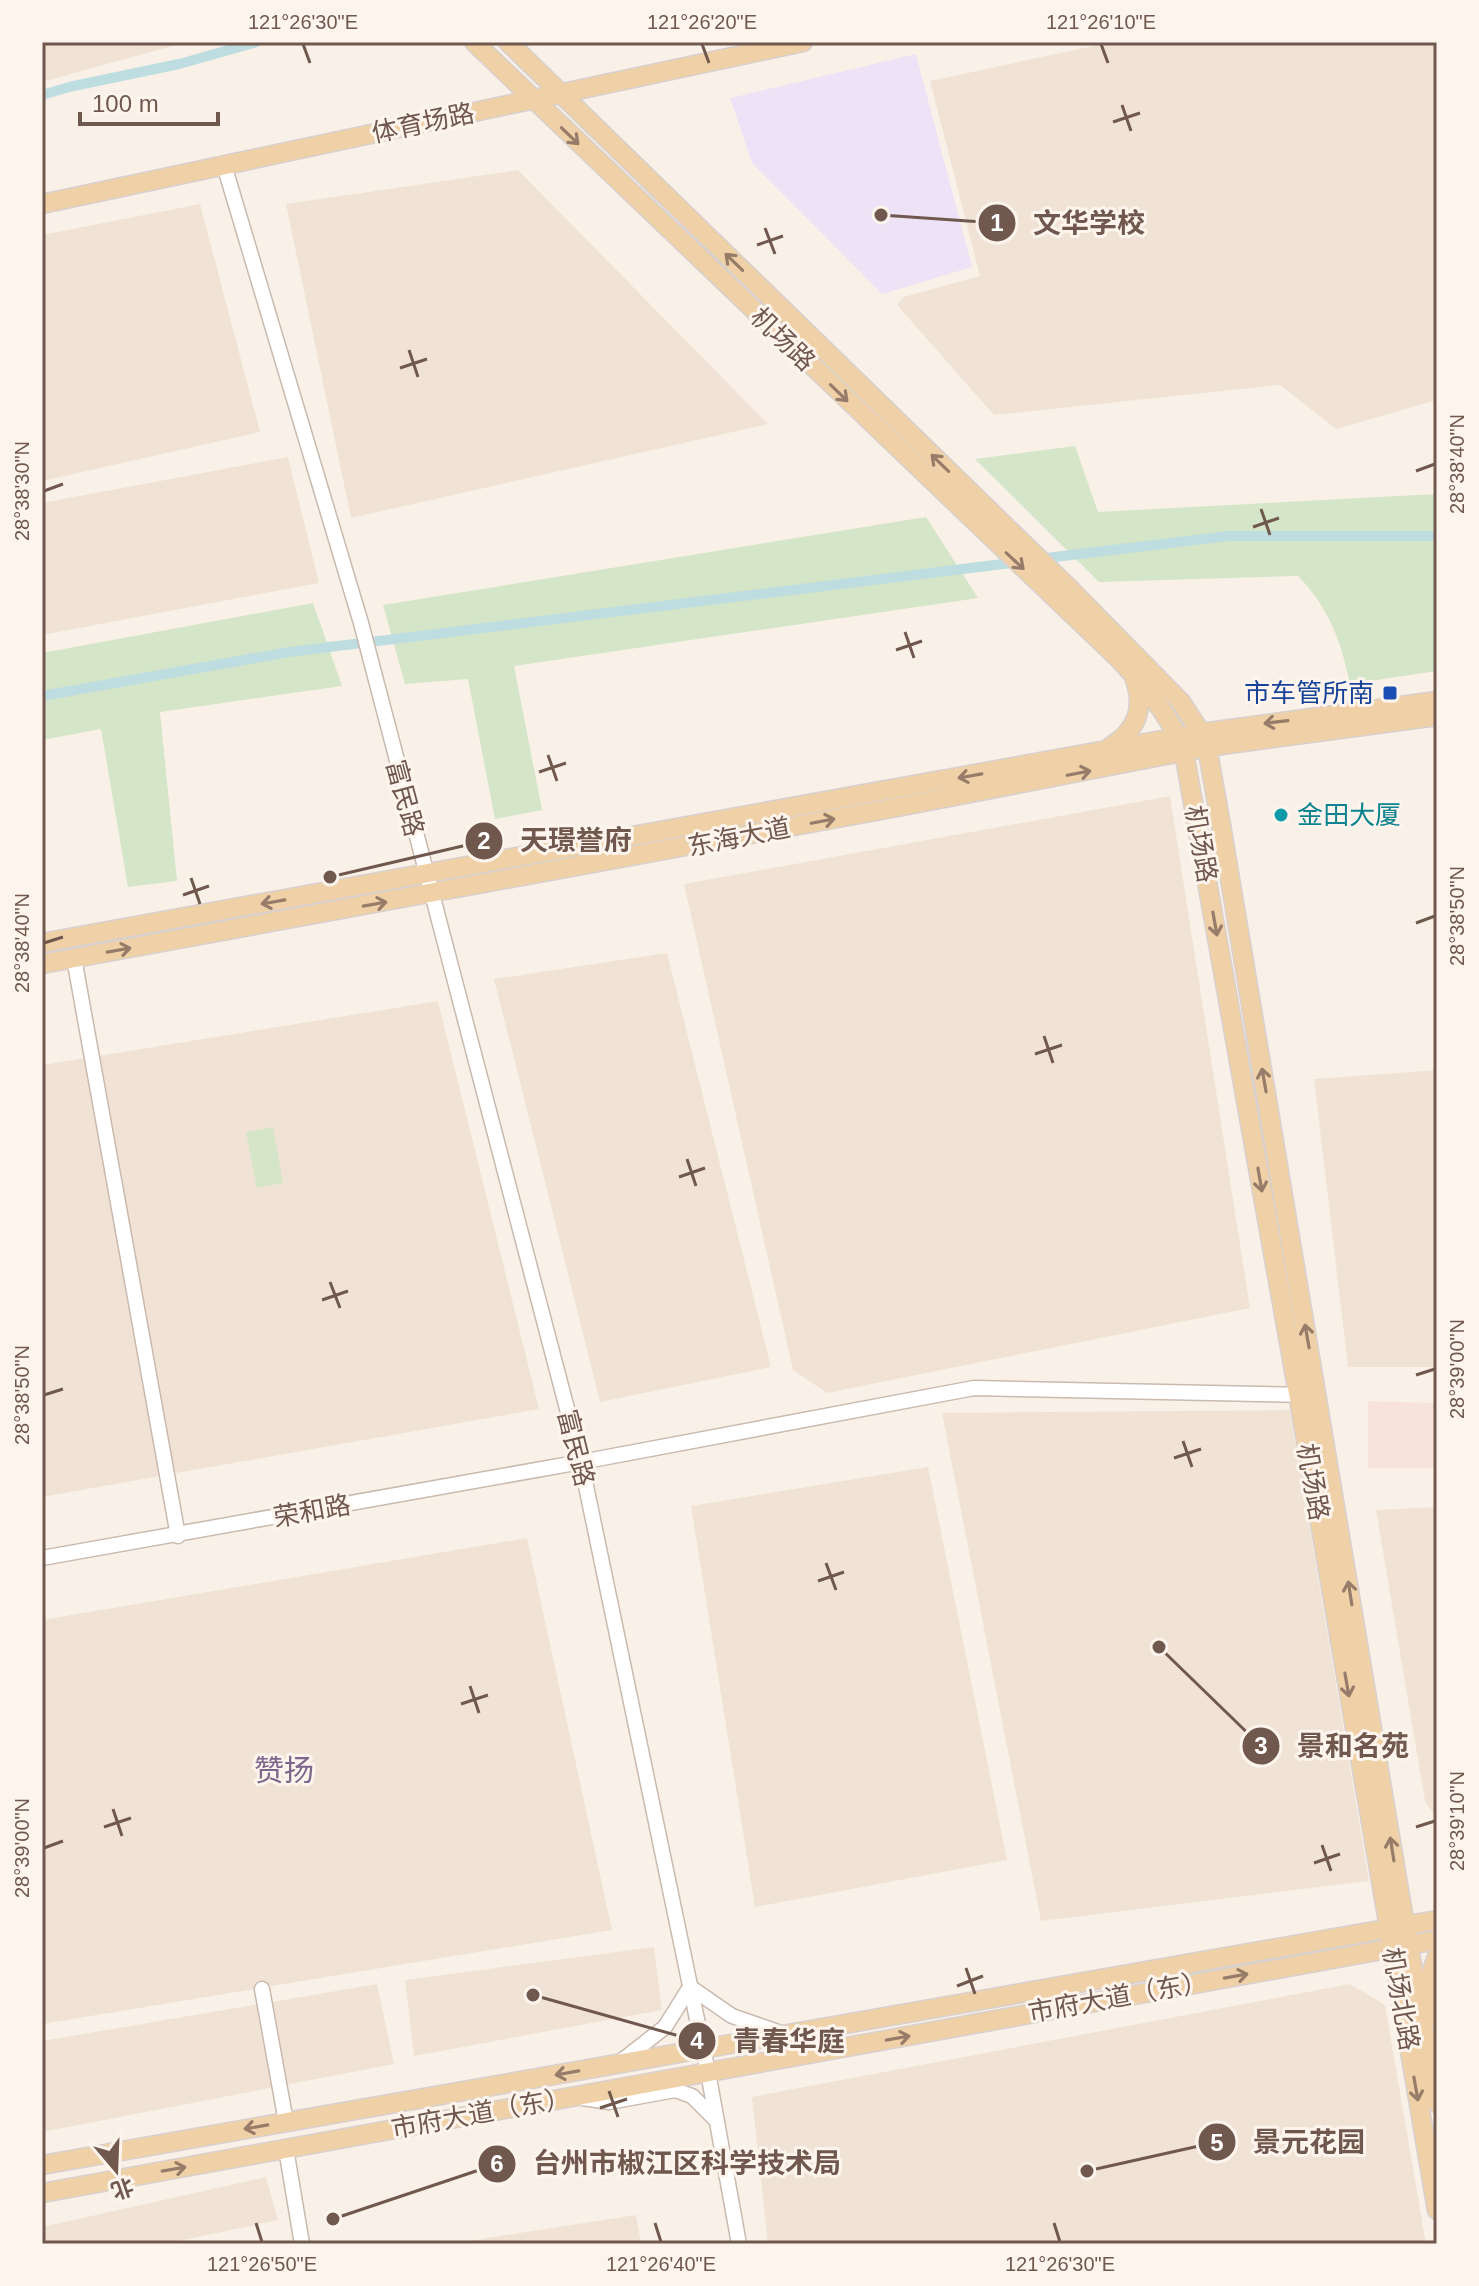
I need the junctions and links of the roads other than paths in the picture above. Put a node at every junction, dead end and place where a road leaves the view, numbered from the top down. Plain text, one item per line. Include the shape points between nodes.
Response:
1 (474, 42) edge
2 (508, 42) edge
3 (803, 42) edge
4 (562, 94) junction
5 (532, 99) junction
6 (224, 165) junction
7 (42, 204) edge
8 (1062, 594) junction
9 (1133, 675) junction
10 (1437, 701) edge
11 (1437, 716) edge
12 (1204, 740) junction
13 (1182, 745) junction
14 (1102, 752) junction
15 (425, 875) junction
16 (430, 894) junction
17 (42, 943) edge
18 (74, 958) junction
19 (42, 964) edge
20 (1298, 1393) junction
21 (1317, 1397) junction
22 (581, 1462) junction
23 (178, 1536) junction
24 (42, 1558) edge
25 (1437, 1920) edge
26 (1398, 1937) junction
27 (1437, 1940) edge
28 (1437, 1957) edge
29 (690, 1987) junction
30 (262, 1989) dead end
31 (1437, 2017) edge
32 (784, 2034) junction
33 (703, 2049) junction
34 (619, 2064) junction
35 (708, 2072) junction
36 (574, 2096) junction
37 (1437, 2101) edge
38 (717, 2121) junction
39 (286, 2122) junction
40 (286, 2149) junction
41 (42, 2165) edge
42 (42, 2193) edge
43 (1437, 2210) edge
44 (302, 2244) edge
45 (739, 2244) edge

1 - 5 main road, 机场路
2 - 4 main road, 机场路
3 - 4 main road, 体育场路
4 - 5 main road, 体育场路
8 -> 4 main road, 机场路 via 995,517
5 - 6 main road, 体育场路
5 -> 8 main road, 机场路 via 977,525
6 - 7 main road, 体育场路
6 - 15 street, 富民路 via 361,623
8 - 9 main road, 机场路
8 - 12 main road, 机场路 via 1181,702
9 - 13 main road, 机场路 via 1160,705
9 - 14 main road via 1138,717 1129,733
10 -> 12 main road, 东海大道
11 - 12 main road, 东海大道
12 - 13 main road, 东海大道
21 -> 12 main road, 机场路
13 - 14 main road, 东海大道
16 -> 13 main road, 东海大道
13 -> 20 main road, 机场路
14 -> 15 main road, 东海大道
15 - 16 street, 富民路
15 -> 17 main road, 东海大道
18 -> 16 main road, 东海大道
16 - 22 street, 富民路
18 - 19 main road, 东海大道
18 - 23 street
20 - 21 street, 荣和路
20 - 22 street, 荣和路 via 974,1388
20 -> 26 main road, 机场路
26 -> 21 main road, 机场路
22 - 23 street, 荣和路
22 - 29 street, 富民路
23 - 24 street, 荣和路
25 - 26 main road
26 - 27 main road
26 - 32 main road, 市府大道（东）
35 -> 26 main road, 市府大道（东）
26 - 37 main road, 机场北路
26 -> 43 main road, 机场北路
28 - 31 main road via 1430,1976
29 - 32 street via 732,2016
29 - 33 street, 富民路
29 - 34 street via 665,2027
30 - 39 street
32 - 33 main road, 市府大道（东）
33 - 34 main road, 市府大道（东）
33 - 35 street, 富民路
34 -> 39 main road, 市府大道（东）
35 - 36 main road, 市府大道（东）
35 - 38 street, 富民路
36 - 38 street via 609,2102 675,2090 692,2096
36 - 40 main road, 市府大道（东）
38 - 45 street, 富民路
39 -> 41 main road, 市府大道（东）
42 -> 40 main road, 市府大道（东）
40 - 44 street

